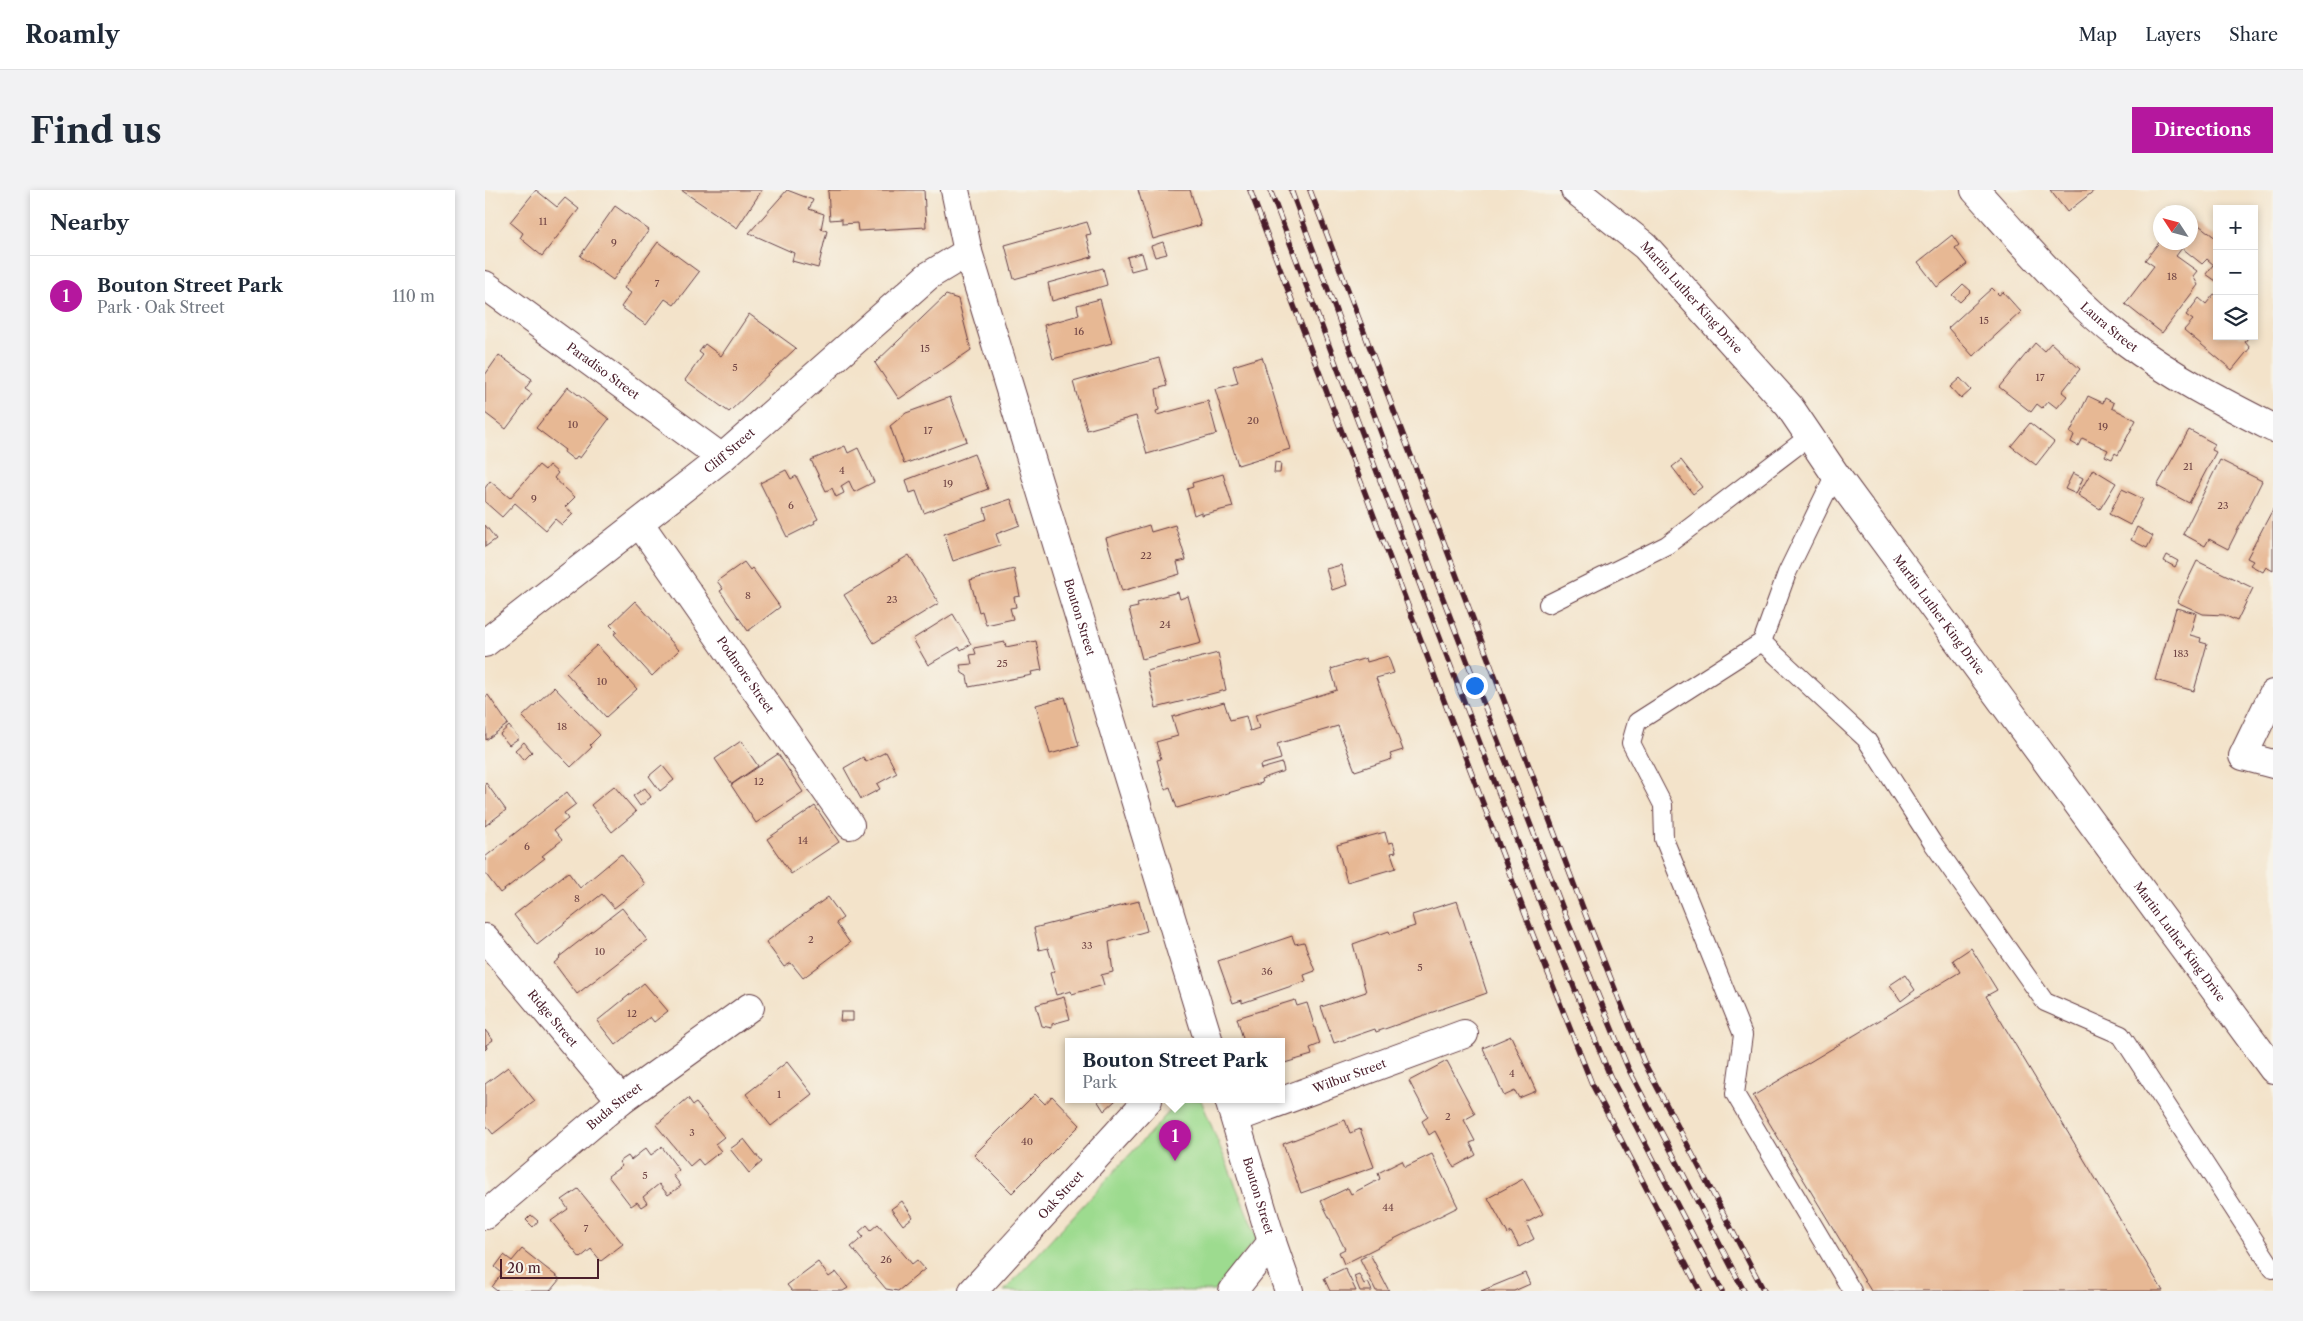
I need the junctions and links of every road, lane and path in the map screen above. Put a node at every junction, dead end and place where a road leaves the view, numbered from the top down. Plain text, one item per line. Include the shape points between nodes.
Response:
1 (955, 190) edge
2 (1575, 190) edge
3 (1975, 190) edge
4 (968, 252) junction
5 (485, 285) edge
6 (2273, 428) edge
7 (1811, 435) junction
8 (722, 458) junction
9 (1835, 474) junction
10 (640, 524) junction
11 (1549, 604) dead end
12 (1762, 642) junction
13 (485, 643) edge
14 (2273, 694) edge
15 (2273, 764) edge
16 (850, 825) dead end
17 (485, 938) edge
18 (749, 1007) dead end
19 (1464, 1034) dead end
20 (1204, 1038) edge
21 (2273, 1069) edge
22 (1285, 1092) edge
23 (621, 1100) junction
24 (1145, 1103) edge
25 (1251, 1103) edge
26 (1232, 1109) edge
27 (485, 1215) edge
28 (1271, 1242) junction
29 (2273, 1269) edge
30 (973, 1291) edge
31 (1233, 1291) edge
32 (1289, 1291) edge
33 (1852, 1291) edge

1 - 4 street, Bouton Street
2 - 7 street, Martin Luther King Drive via 1645,246 1789,406
3 - 6 street, Laura Street via 2057,281 2125,341 2204,393
4 - 8 street, Cliff Street via 928,276
4 - 20 street, Bouton Street
5 - 8 street, Paradiso Street
7 - 9 street, Martin Luther King Drive
7 - 11 lane via 1667,545
8 - 10 street, Cliff Street
9 - 12 lane via 1787,573
9 - 21 street, Martin Luther King Drive
10 - 13 street, Cliff Street
10 - 16 street, Podmore Street
12 - 29 lane via 1866,739 1932,842 2045,1002 2121,1035
12 - 33 lane via 1637,722 1631,743 1663,804 1664,839 1743,1035 1735,1094
14 - 15 street via 2243,756
17 - 23 street, Ridge Street
18 - 23 street, Buda Street
19 - 22 street, Wilbur Street
23 - 27 street, Buda Street
24 - 30 street, Oak Street
25 - 26 street, Wilbur Street
26 - 28 street, Bouton Street
28 - 31 street
28 - 32 street, Bouton Street

